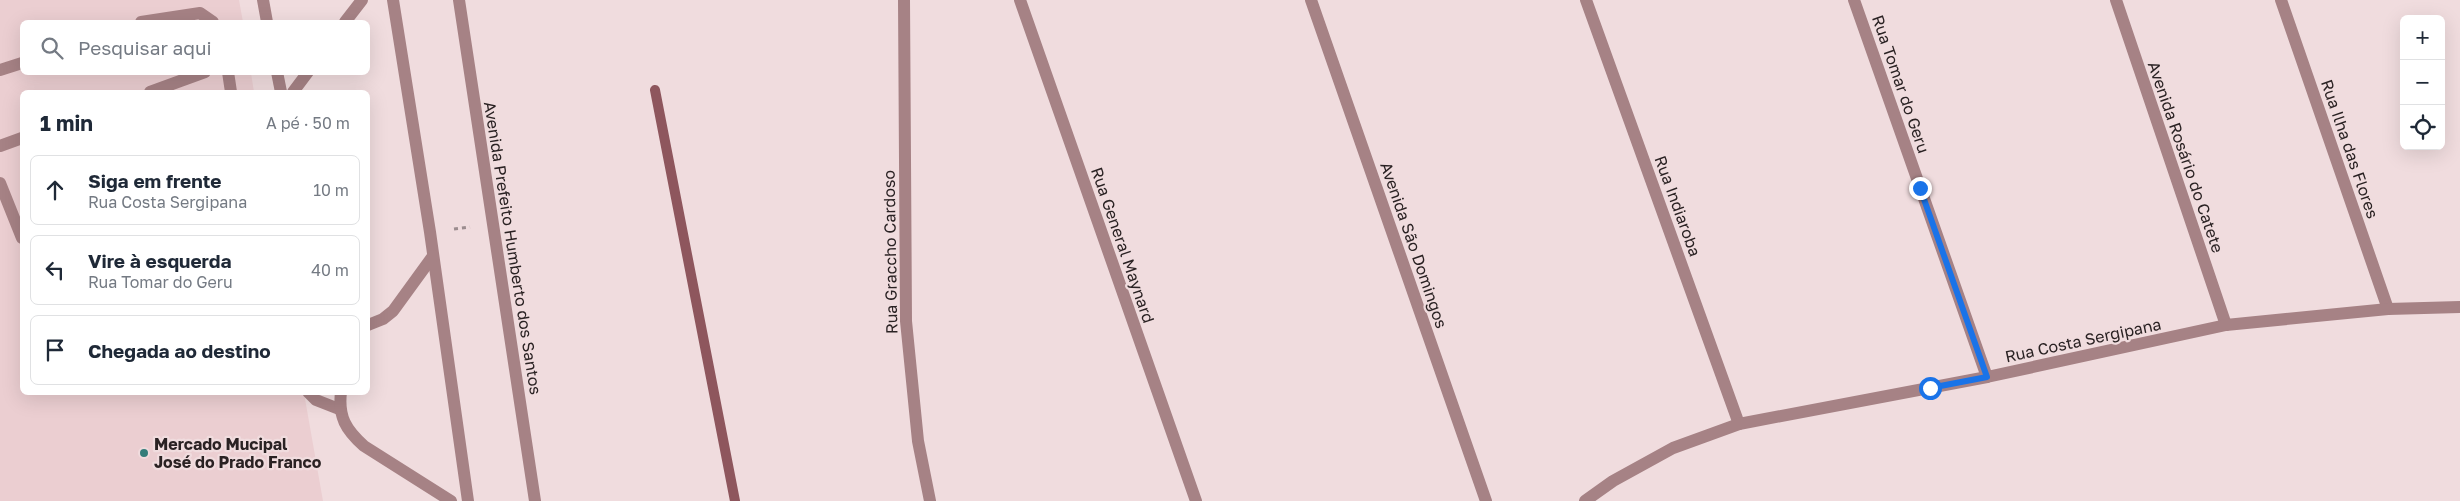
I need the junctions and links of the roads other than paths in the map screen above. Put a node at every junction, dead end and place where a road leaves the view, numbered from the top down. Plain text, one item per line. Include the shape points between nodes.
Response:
1 (262, 0) edge
2 (362, 0) edge
3 (393, 0) edge
4 (459, 0) edge
5 (904, 0) edge
6 (1020, 0) edge
7 (1311, 0) edge
8 (1586, 0) edge
9 (1854, 0) edge
10 (2116, 0) edge
11 (2281, 0) edge
12 (154, 20) edge
13 (210, 20) edge
14 (267, 20) edge
15 (347, 20) edge
16 (20, 64) edge
17 (0, 70) edge
18 (197, 75) edge
19 (228, 75) edge
20 (278, 75) edge
21 (306, 75) edge
22 (156, 90) edge
23 (231, 90) edge
24 (282, 90) edge
25 (294, 90) edge
26 (20, 139) edge
27 (0, 146) edge
28 (0, 183) edge
29 (19, 218) edge
30 (433, 256) junction
31 (2460, 307) edge
32 (2388, 309) junction
33 (370, 325) edge
34 (2226, 325) junction
35 (1987, 377) junction
36 (311, 395) edge
37 (341, 395) edge
38 (339, 409) junction
39 (1739, 424) junction
40 (450, 501) edge
41 (468, 501) edge
42 (535, 501) edge
43 (930, 501) edge
44 (1196, 501) edge
45 (1486, 501) edge
46 (1585, 501) edge

1 - 14 street
2 - 15 street
3 - 30 street
4 - 42 street, Avenida Prefeito Humberto dos Santos
5 - 43 street, Rua Graccho Cardoso via 906,322 918,441
6 - 44 street, Rua General Maynard
7 - 45 street, Avenida São Domingos
8 - 39 street, Rua Indiaroba
9 - 35 street, Rua Tomar do Geru
10 - 34 street, Avenida Rosário do Catete
11 - 32 street, Rua Ilha das Flores
12 - 13 street via 200,13
16 - 17 street
18 - 22 street
19 - 23 street
20 - 24 street
21 - 25 street
26 - 27 street
28 - 29 street
30 - 33 street via 393,311
30 - 41 street
31 - 32 street, Rua Costa Sergipana
32 - 34 street, Rua Costa Sergipana
34 - 35 street, Rua Costa Sergipana
35 - 39 street, Rua Costa Sergipana
36 - 38 street
37 - 38 street
38 - 40 street via 351,435 364,446
39 - 46 street, Rua Costa Sergipana via 1673,448 1613,481

